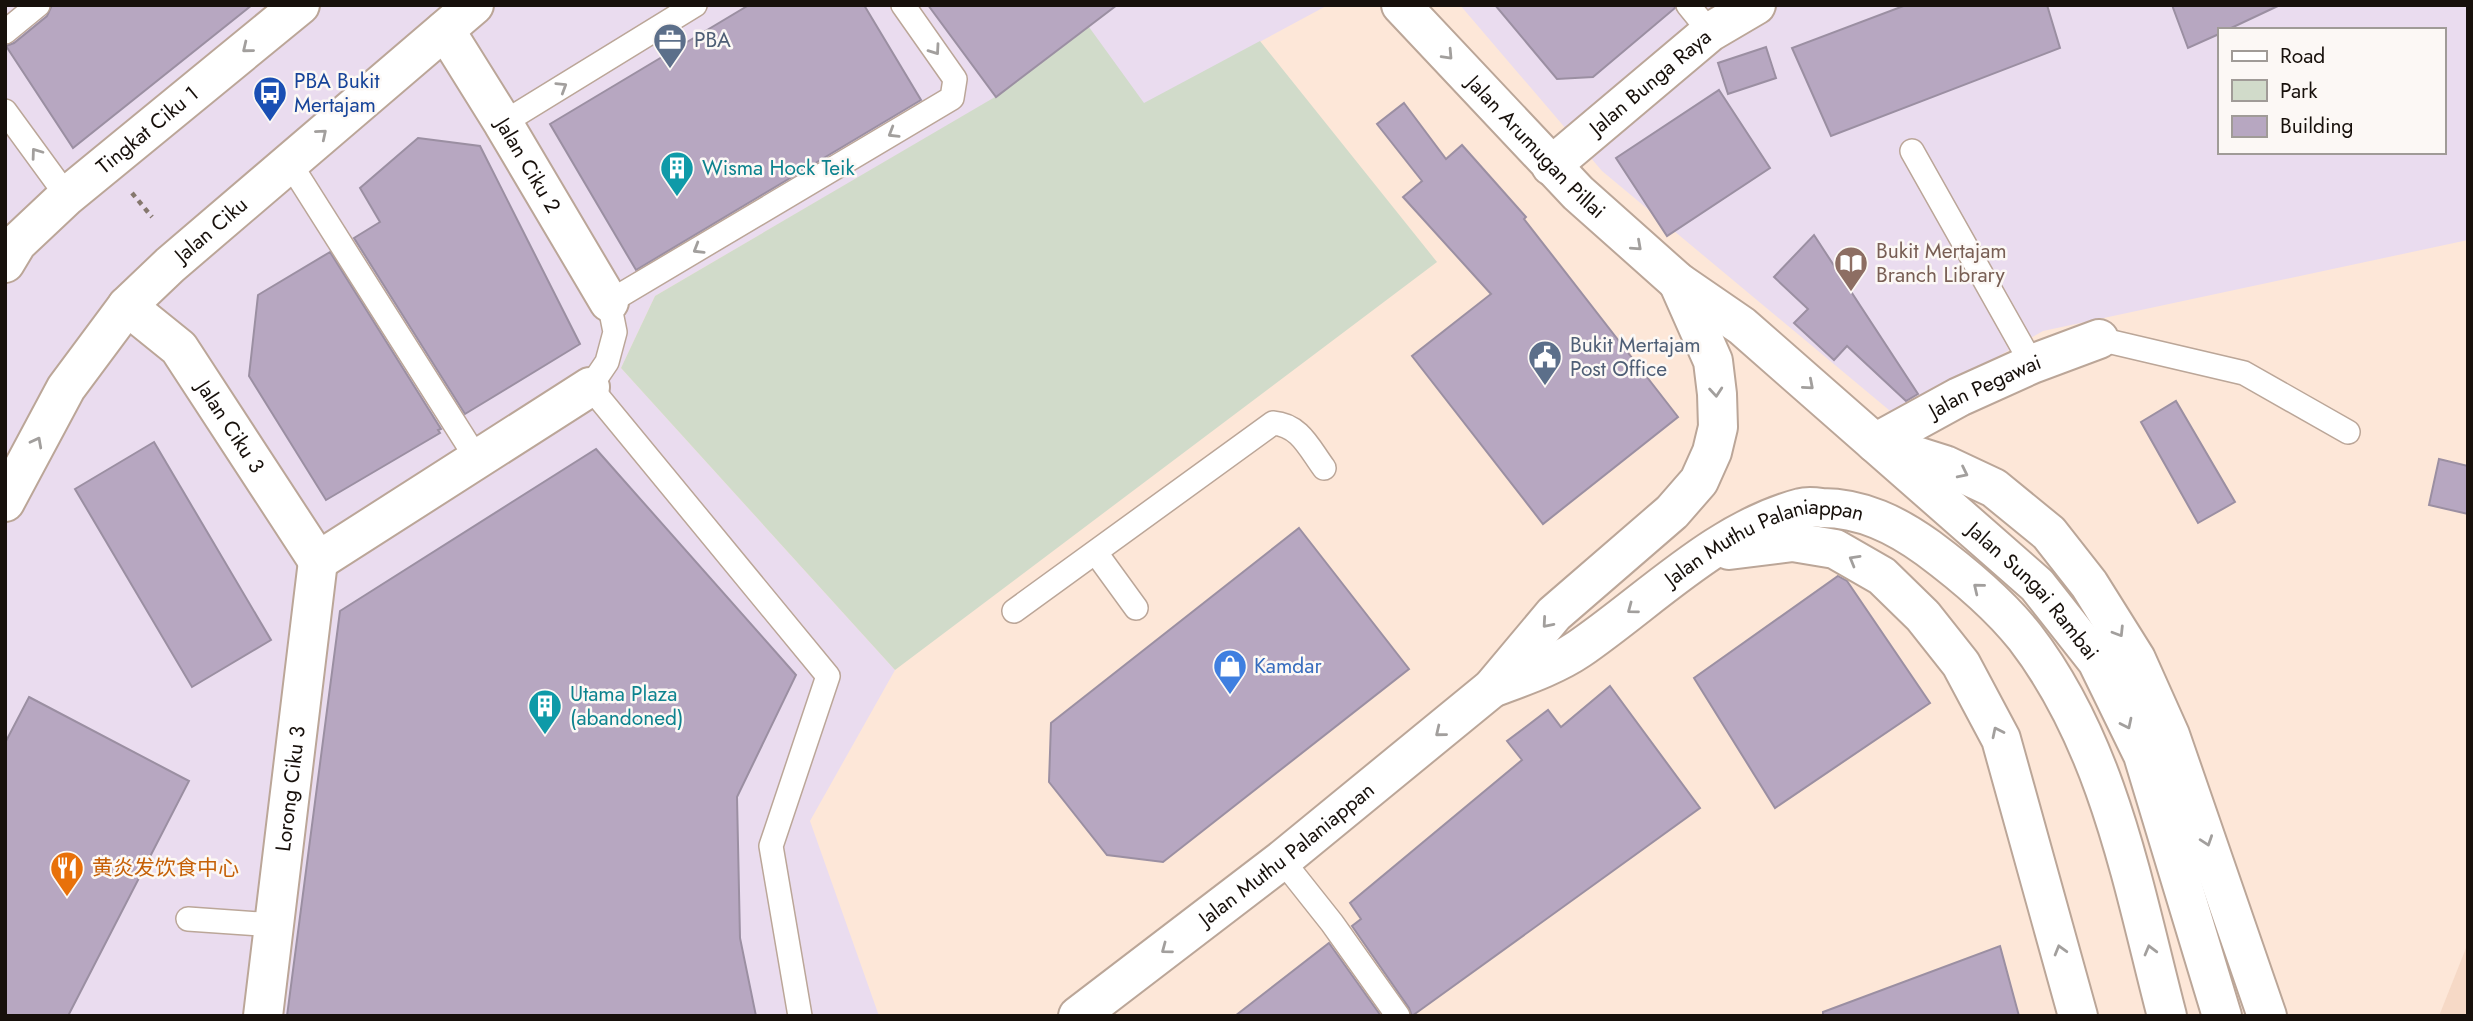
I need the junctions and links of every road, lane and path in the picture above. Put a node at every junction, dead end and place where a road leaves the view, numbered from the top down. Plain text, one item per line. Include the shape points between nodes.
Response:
1 (38, 5) edge
2 (300, 5) edge
3 (474, 5) edge
4 (695, 5) edge
5 (903, 5) edge
6 (1401, 5) edge
7 (1756, 5) edge
8 (1699, 19) edge
9 (445, 30) junction
10 (5, 32) edge
11 (5, 111) edge
12 (503, 123) junction
13 (1912, 151) dead end
14 (289, 162) junction
15 (1551, 166) junction
16 (67, 196) junction
17 (5, 263) edge
18 (1678, 282) junction
19 (609, 302) junction
20 (127, 306) junction
21 (2099, 339) joint
22 (2032, 364) junction
23 (590, 387) junction
24 (2348, 432) dead end
25 (1875, 443) junction
26 (477, 459) junction
27 (1324, 468) dead end
28 (5, 502) edge
29 (1709, 552) junction
30 (1096, 553) junction
31 (318, 561) junction
32 (1136, 608) dead end
33 (1014, 611) dead end
34 (2025, 637) joint
35 (1492, 688) junction
36 (1282, 860) junction
37 (188, 919) dead end
38 (274, 925) junction
39 (263, 1016) edge
40 (800, 1016) edge
41 (1078, 1016) edge
42 (1398, 1016) edge
43 (2078, 1016) edge
44 (2167, 1016) edge
45 (2222, 1016) edge
46 (2267, 1016) edge

1 - 10 lane
2 -> 16 main road, Tingkat Ciku 1
3 - 9 main road, Jalan Ciku
12 -> 4 lane
5 -> 19 lane via 955,79 952,98
6 -> 15 main road, Jalan Arumugan Pillai
7 - 8 main road, Jalan Bunga Raya
8 - 15 main road, Jalan Bunga Raya
9 - 12 main road, Jalan Ciku 2
14 -> 9 main road, Jalan Ciku
16 -> 11 lane
12 - 19 main road, Jalan Ciku 2
13 - 22 lane
14 - 20 main road, Jalan Ciku
14 - 26 lane
15 -> 18 main road, Jalan Arumugan Pillai
16 - 17 main road, Tingkat Ciku 1 via 17,243
18 -> 25 main road, Jalan Sungai Rambai via 1742,327
18 -> 35 main road, Jalan Muthu Palaniappan via 1713,361 1717,394 1718,427 1699,481 1672,512 1554,614
19 - 23 lane via 615,332 607,362
28 -> 20 main road, Jalan Ciku via 66,388
20 - 31 main road, Jalan Ciku 3 via 179,348
21 - 22 main road, Jalan Pegawai
21 - 24 lane via 2244,373
22 - 25 main road, Jalan Pegawai
23 - 26 main road
23 - 40 lane via 828,676 771,846
25 -> 45 main road, Jalan Sungai Rambai via 2037,585 2097,661 2143,755
25 -> 46 main road via 1945,465 1994,488 2049,533 2089,584 2136,659 2170,735
26 - 31 main road
27 - 30 lane via 1300,434 1288,424 1273,422
34 -> 29 main road, Jalan Muthu Palaniappan via 1987,595 1906,532 1844,508 1803,507 1763,522
29 -> 35 main road, Jalan Muthu Palaniappan via 1577,650
43 -> 29 main road via 2001,739 1961,664 1923,616 1882,576 1835,549 1793,542
30 - 32 lane
30 - 33 lane
31 - 38 main road, Lorong Ciku 3
44 -> 34 main road, Jalan Sungai Rambai via 2114,814 2085,738
35 -> 36 main road, Jalan Muthu Palaniappan
36 -> 41 main road, Jalan Muthu Palaniappan
36 - 42 lane
37 - 38 lane
38 - 39 main road, Lorong Ciku 3

